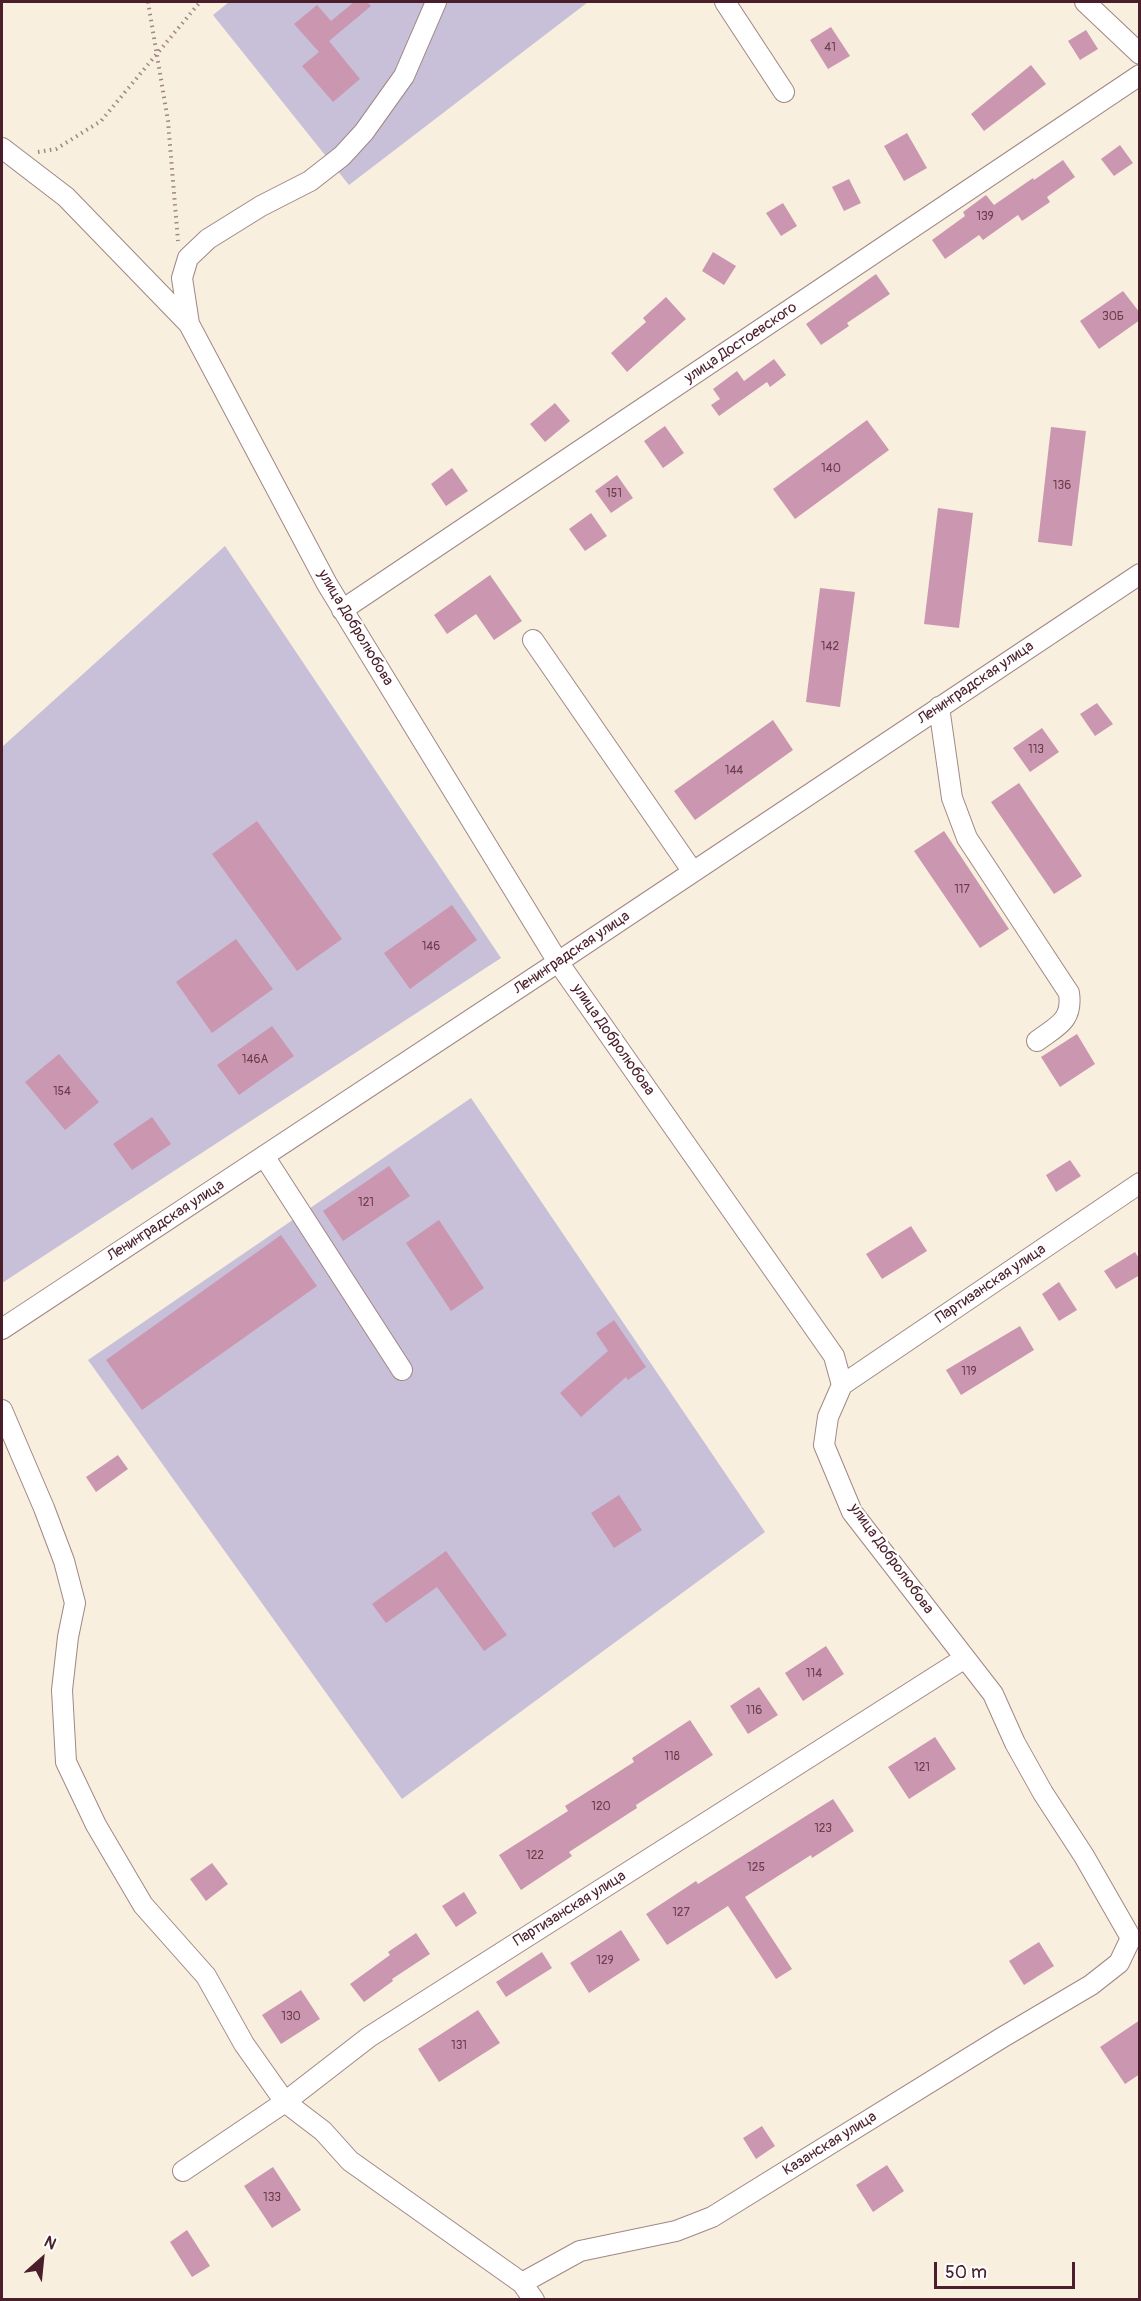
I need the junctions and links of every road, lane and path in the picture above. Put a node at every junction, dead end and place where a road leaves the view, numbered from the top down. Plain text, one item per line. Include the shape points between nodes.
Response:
1 (148, 2) edge
2 (200, 2) edge
3 (435, 2) edge
4 (725, 2) edge
5 (1085, 2) edge
6 (157, 54) junction
7 (1140, 54) edge
8 (1140, 75) edge
9 (784, 92) dead end
10 (6, 151) edge
11 (179, 248) dead end
12 (189, 324) junction
13 (1140, 573) edge
14 (342, 610) junction
15 (533, 640) dead end
16 (939, 707) junction
17 (693, 872) junction
18 (558, 962) junction
19 (1036, 1041) dead end
20 (264, 1156) junction
21 (1140, 1183) edge
22 (2, 1329) edge
23 (402, 1370) dead end
24 (842, 1385) junction
25 (2, 1410) edge
26 (965, 1658) junction
27 (1135, 1944) edge
28 (1119, 1963) joint
29 (285, 2102) junction
30 (183, 2171) dead end
31 (522, 2283) junction
32 (534, 2300) edge

1 - 6 path
2 - 6 path
3 - 12 street via 404,76 342,156 310,181 208,239 188,258 182,278
4 - 9 street
5 - 7 street
6 - 10 path via 100,121 56,149
6 - 11 path via 168,121
8 - 14 street, улица Достоевского
10 - 12 street, улица Добролюбова via 66,197
12 - 14 street, улица Добролюбова
13 - 16 street, Ленинградская улица
14 - 18 street, улица Добролюбова
15 - 17 street
16 - 17 street, Ленинградская улица
16 - 19 street via 952,798 967,838 1069,993 1071,1006 1063,1022
17 - 18 street, Ленинградская улица
18 - 20 street, Ленинградская улица
18 - 24 street, улица Добролюбова via 834,1356
20 - 22 street, Ленинградская улица
20 - 23 street
21 - 24 street, Партизанская улица
24 - 26 street, улица Добролюбова via 828,1417 824,1445 852,1512
25 - 29 street via 44,1508 75,1603 62,1690 66,1762 96,1825 143,1905 206,1976 244,2044
26 - 27 street, улица Добролюбова via 993,1694 1043,1793
26 - 29 street, Партизанская улица via 369,2037
27 - 28 street, улица Добролюбова
28 - 31 street, Казанская улица via 1091,1985 712,2217 676,2231 580,2251
29 - 30 street, Партизанская улица
29 - 31 street via 323,2131 350,2161
31 - 32 street

